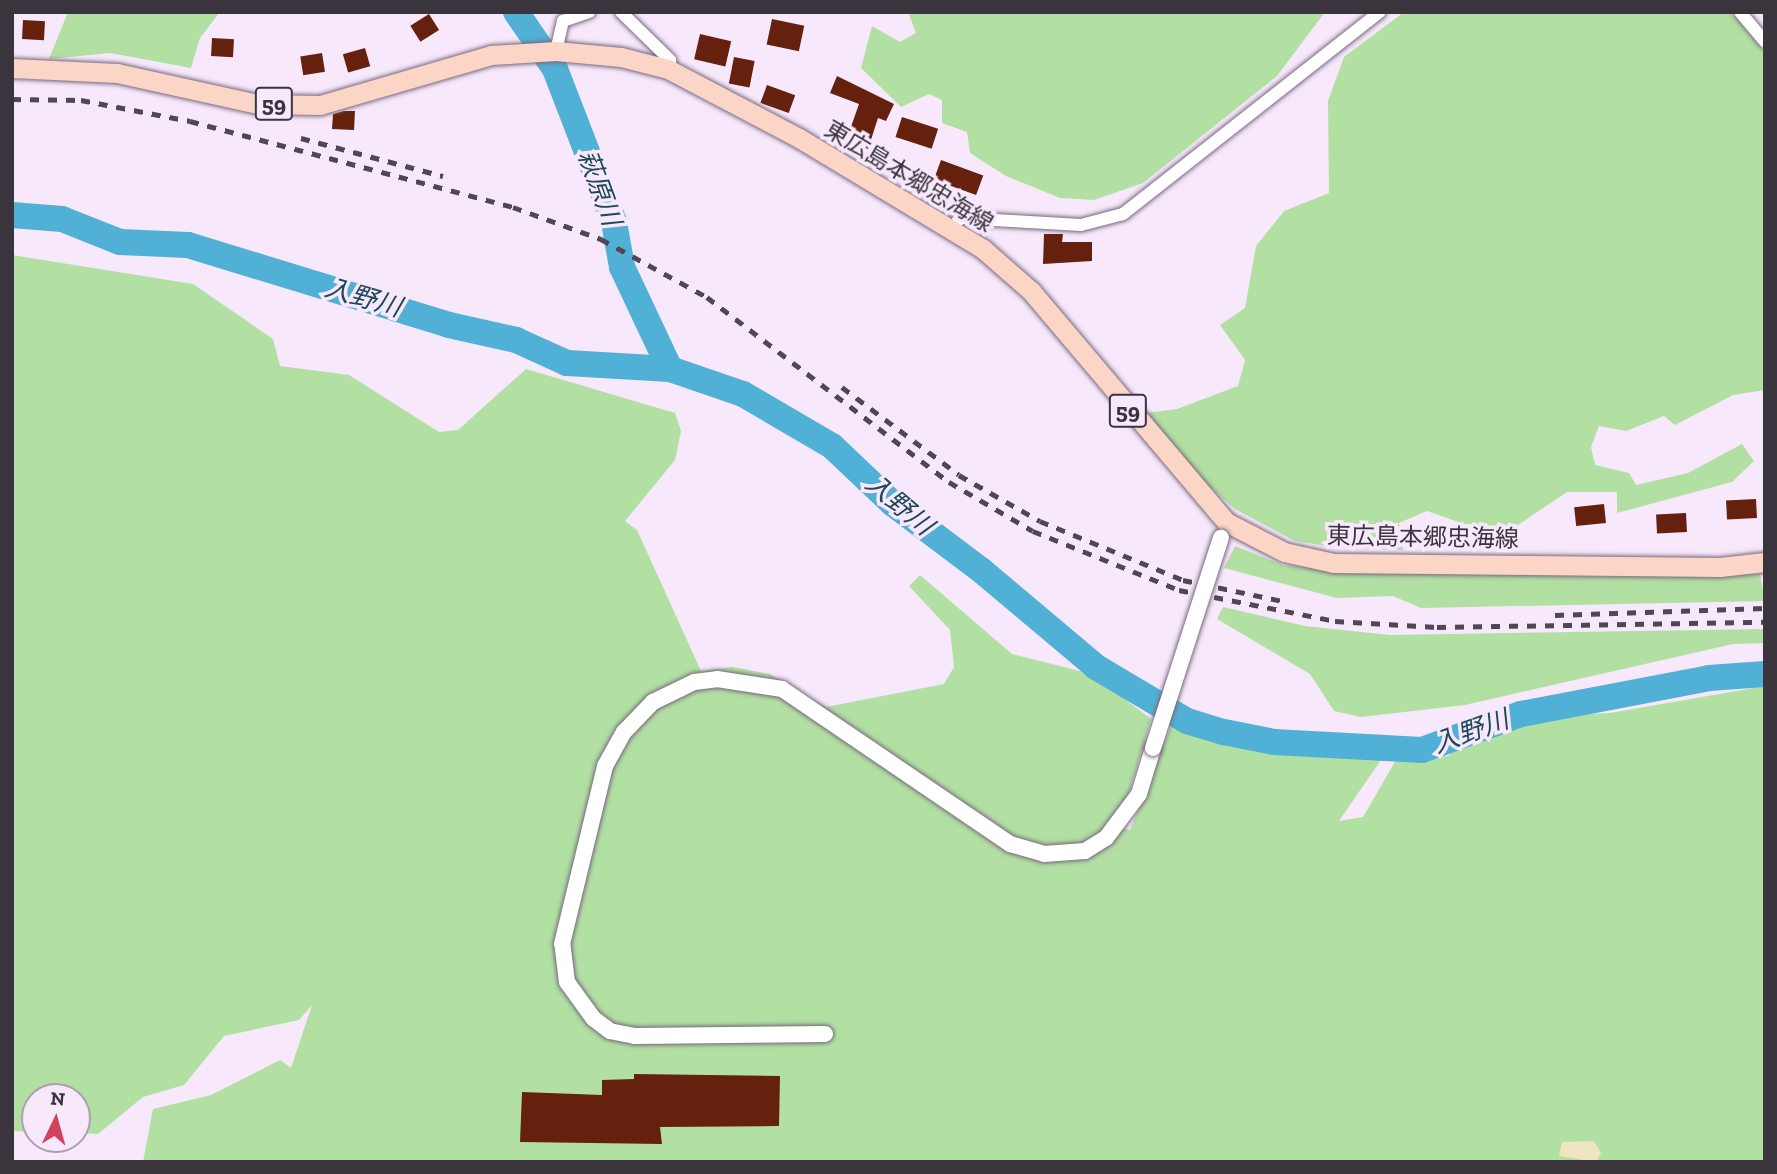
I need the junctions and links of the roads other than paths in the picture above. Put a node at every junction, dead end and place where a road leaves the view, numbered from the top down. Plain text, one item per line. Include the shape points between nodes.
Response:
1 (589, 12) edge
2 (621, 12) edge
3 (1380, 12) edge
4 (1740, 12) edge
5 (1765, 42) edge
6 (556, 51) junction
7 (12, 68) edge
8 (668, 69) junction
9 (953, 227) junction
10 (1224, 530) junction
11 (1765, 562) edge
12 (825, 1034) dead end

1 - 6 street via 563,21
2 - 8 street via 670,60
3 - 9 street via 1122,214 1081,225 960,218
4 - 5 street
6 - 7 main road, 東広島本郷忠海線 / 59 via 479,58 320,105 258,104 117,73
6 - 8 main road, 東広島本郷忠海線 / 59 via 621,57
8 - 9 main road, 東広島本郷忠海線 / 59
9 - 10 main road, 東広島本郷忠海線 / 59 via 1031,291
10 - 11 main road, 東広島本郷忠海線 / 59 via 1284,552 1334,563 1720,567
10 - 12 street, bridge via 1153,748 1124,819 1085,851 1053,855 1010,844 782,689 717,679 694,682 653,702 624,733 605,766 562,944 567,982 593,1018 610,1031 635,1036

